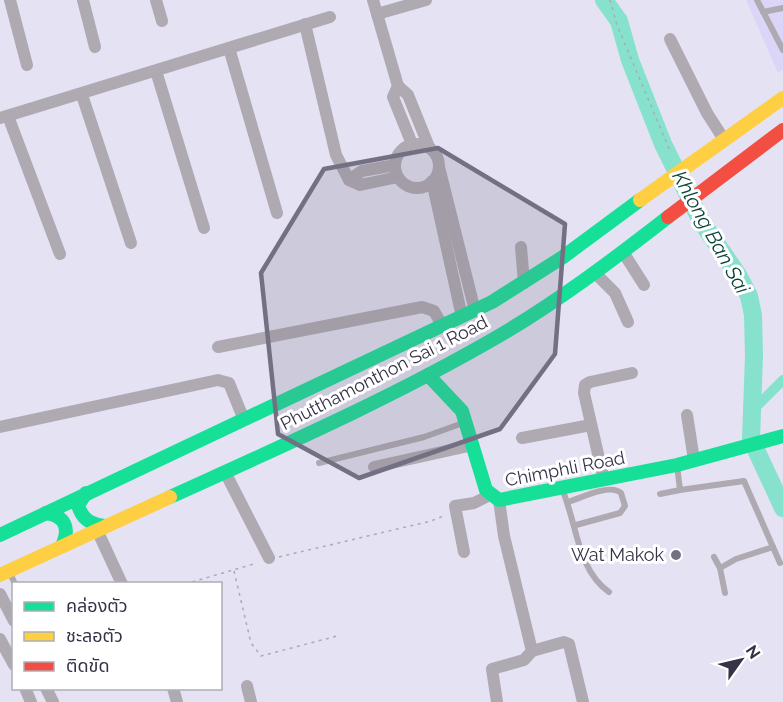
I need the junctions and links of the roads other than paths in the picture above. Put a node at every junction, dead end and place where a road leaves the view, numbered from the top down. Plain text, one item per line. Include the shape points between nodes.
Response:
1 (10, 0) edge
2 (83, 0) edge
3 (156, 0) edge
4 (373, 0) edge
5 (426, 0) edge
6 (758, 0) edge
7 (783, 8) edge
8 (763, 12) junction
9 (377, 14) junction
10 (330, 17) dead end
11 (162, 21) dead end
12 (305, 24) junction
13 (670, 39) dead end
14 (95, 47) dead end
15 (229, 48) junction
16 (783, 50) edge
17 (27, 65) dead end
18 (156, 71) junction
19 (398, 86) junction
20 (783, 87) edge
21 (82, 95) junction
22 (783, 98) edge
23 (4, 117) edge
24 (783, 130) edge
25 (723, 138) junction
26 (783, 143) edge
27 (412, 144) junction
28 (429, 147) junction
29 (747, 158) junction
30 (439, 167) junction
31 (397, 171) junction
32 (432, 181) junction
33 (277, 213) dead end
34 (204, 228) dead end
35 (131, 243) dead end
36 (521, 248) dead end
37 (623, 252) junction
38 (60, 254) dead end
39 (594, 272) junction
40 (524, 283) junction
41 (644, 285) dead end
42 (476, 311) junction
43 (462, 317) junction
44 (628, 322) dead end
45 (443, 327) junction
46 (218, 347) dead end
47 (632, 373) dead end
48 (428, 375) junction
49 (687, 415) dead end
50 (244, 420) junction
51 (466, 422) junction
52 (591, 425) junction
53 (0, 427) edge
54 (783, 436) edge
55 (522, 438) dead end
56 (473, 446) junction
57 (694, 460) junction
58 (319, 464) dead end
59 (677, 465) junction
60 (374, 467) dead end
61 (225, 472) junction
62 (604, 480) junction
63 (562, 489) junction
64 (680, 490) junction
65 (86, 493) junction
66 (660, 494) dead end
67 (495, 497) junction
68 (568, 502) junction
69 (46, 513) junction
70 (576, 525) junction
71 (101, 528) junction
72 (0, 535) edge
73 (62, 546) junction
74 (772, 547) junction
75 (464, 552) dead end
76 (714, 556) dead end
77 (274, 558) road end
78 (780, 563) dead end
79 (720, 568) junction
80 (8, 577) edge
81 (121, 582) edge
82 (609, 592) dead end
83 (725, 593) dead end
84 (0, 594) edge
85 (12, 617) edge
86 (0, 639) edge
87 (532, 651) junction
88 (12, 661) edge
89 (247, 686) dead end
90 (251, 702) edge
91 (497, 702) edge
92 (583, 702) edge

1 - 17 street
2 - 14 street
3 - 11 street
4 - 9 street
5 - 9 street
6 - 8 lane
7 - 8 lane
8 - 16 lane
9 - 19 street
10 - 12 street
12 - 15 street
12 - 31 street via 336,155 349,180 362,171
13 - 25 street
15 - 18 street
15 - 33 street
18 - 21 street
18 - 34 street
19 - 27 street via 393,97
19 - 28 street via 408,95
20 - 25 main road
21 - 23 street
21 - 35 street
22 - 25 main road, Phutthamonthon Sai 1 Road
23 - 38 street
24 - 29 main road, Phutthamonthon Sai 1 Road
25 - 40 main road, Phutthamonthon Sai 1 Road
26 - 29 main road
27 - 28 street
27 - 31 street via 400,152
28 - 30 street
29 - 37 main road, Phutthamonthon Sai 1 Road
30 - 32 street
30 - 42 street
31 - 32 street via 412,187
32 - 43 street
36 - 40 street
37 - 39 main road, Phutthamonthon Sai 1 Road
37 - 41 street
39 - 44 street via 615,293
39 - 48 main road, Phutthamonthon Sai 1 Road via 499,336
40 - 42 main road, Phutthamonthon Sai 1 Road
42 - 43 main road, Phutthamonthon Sai 1 Road
43 - 45 main road, Phutthamonthon Sai 1 Road
45 - 46 street via 434,311 422,307
45 - 50 main road, Phutthamonthon Sai 1 Road
47 - 52 street via 585,385
48 - 51 main road, Chimphli Road via 458,404
48 - 61 main road, Phutthamonthon Sai 1 Road
49 - 57 street
50 - 53 street via 228,383 218,380
50 - 65 main road, Phutthamonthon Sai 1 Road
51 - 56 main road, Chimphli Road
51 - 58 lane via 424,438
52 - 55 street
52 - 62 street
54 - 57 main road, Chimphli Road
56 - 60 street
56 - 67 main road, Chimphli Road via 482,483
57 - 59 main road, Chimphli Road
59 - 62 main road, Chimphli Road
59 - 64 lane
61 - 71 main road, Phutthamonthon Sai 1 Road
61 - 77 street
62 - 63 main road, Chimphli Road
63 - 67 main road, Chimphli Road
63 - 68 lane
64 - 66 lane
64 - 74 lane via 744,480
65 - 69 main road, Phutthamonthon Sai 1 Road
65 - 71 main road via 78,505 82,517
67 - 75 street via 455,506
67 - 87 street
68 - 70 lane
68 - 70 lane via 602,491 615,489 621,493 625,506 620,513
69 - 72 main road, Phutthamonthon Sai 1 Road
69 - 73 main road via 59,515 67,524 68,536
70 - 82 lane via 586,564 597,584
71 - 73 main road, Phutthamonthon Sai 1 Road
71 - 81 street
73 - 80 main road, Phutthamonthon Sai 1 Road
74 - 78 lane
74 - 79 lane
76 - 79 lane
79 - 83 lane
84 - 85 street
86 - 88 street
87 - 91 street via 524,660 492,669
87 - 92 street via 566,642
89 - 90 street

